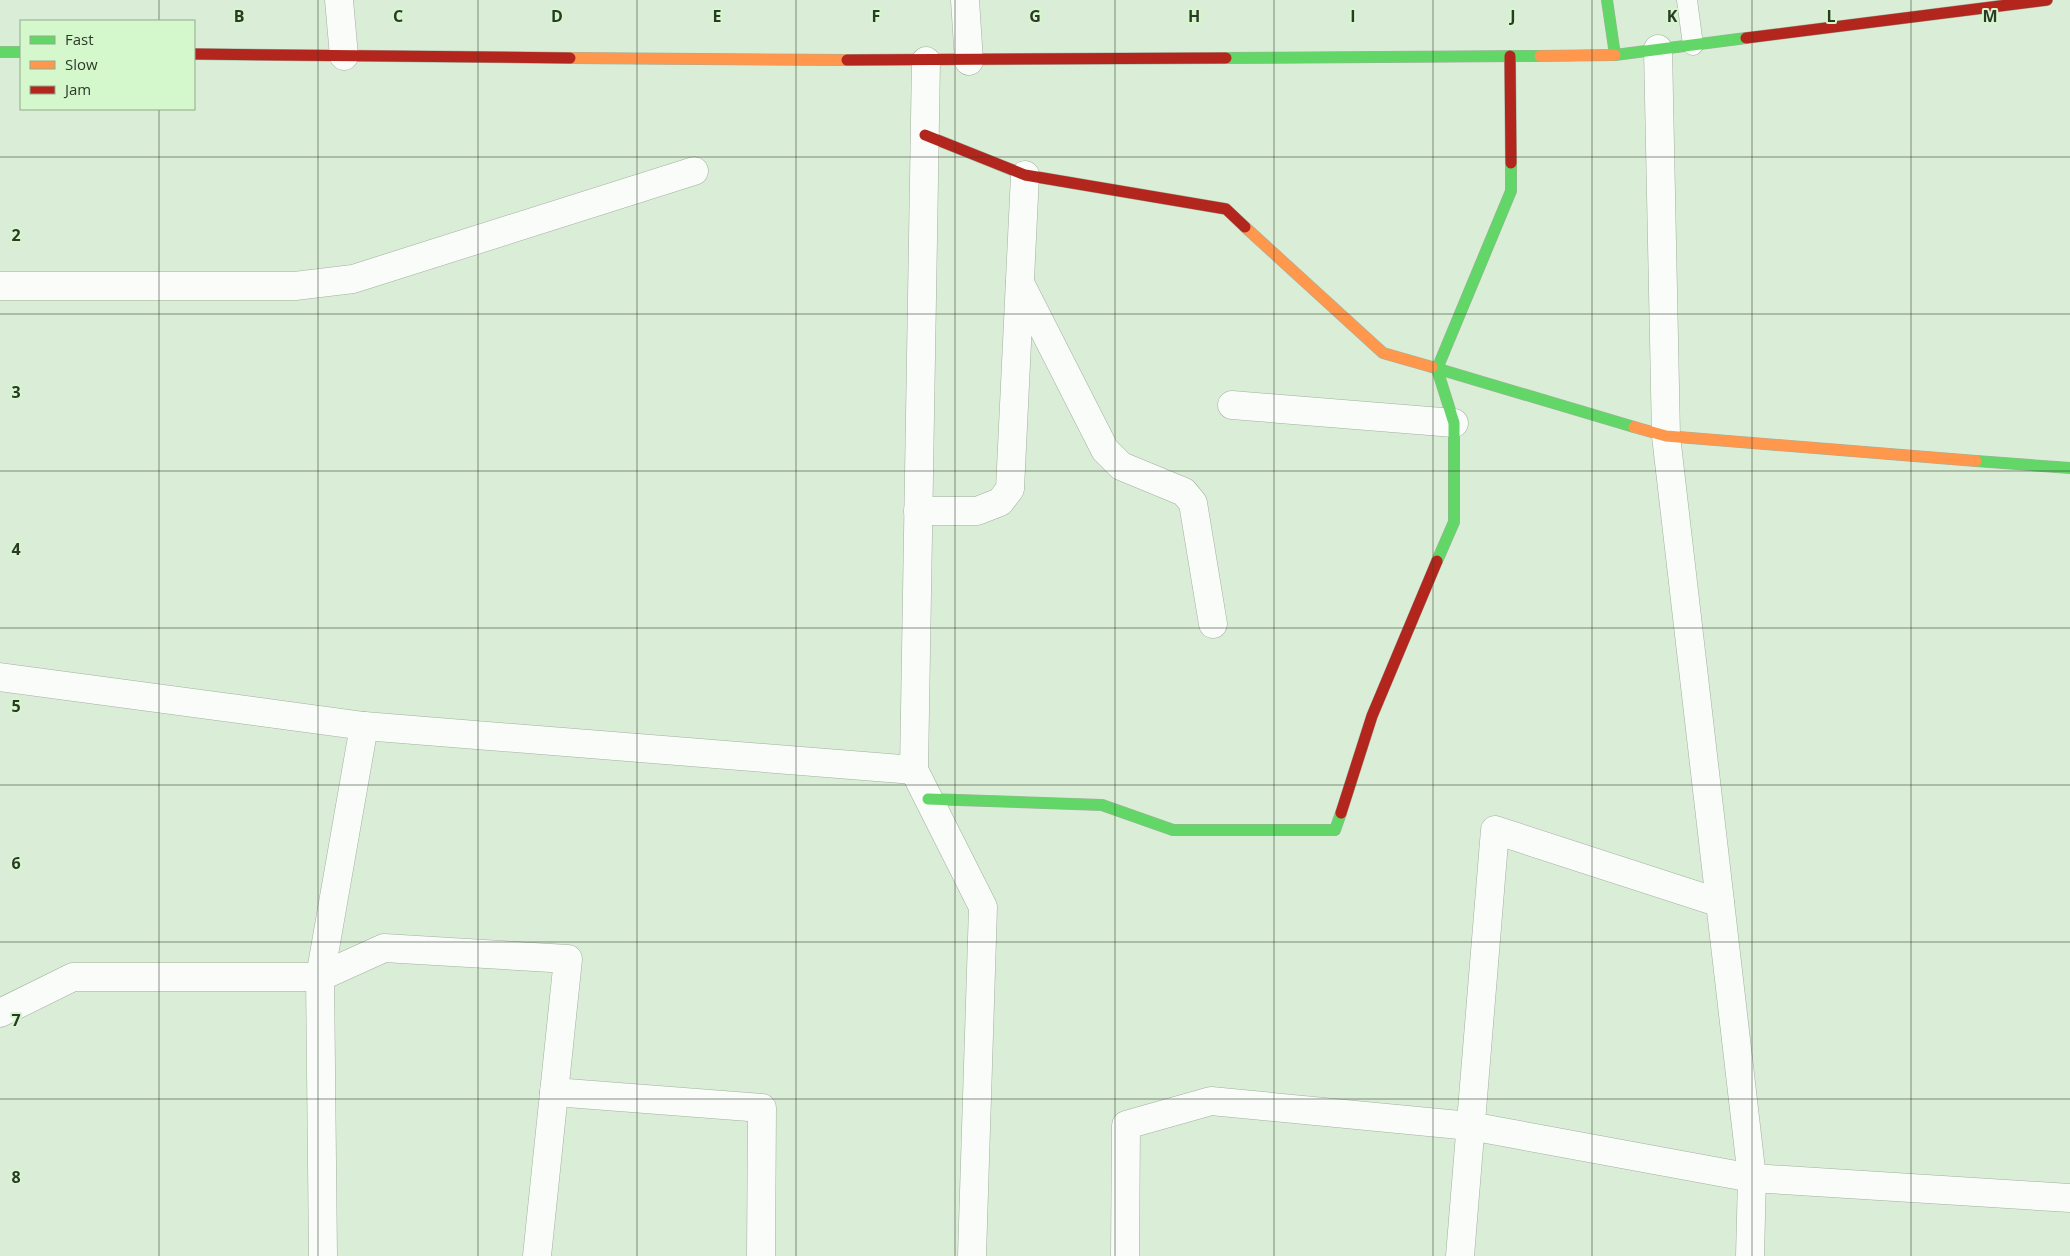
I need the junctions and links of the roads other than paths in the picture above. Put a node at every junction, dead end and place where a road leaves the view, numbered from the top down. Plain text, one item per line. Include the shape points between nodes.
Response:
1 (339, 0) edge
2 (965, 0) edge
3 (1607, 0) edge
4 (1687, 0) edge
5 (2047, 0) edge
6 (1694, 45) junction
7 (1658, 49) junction
8 (0, 52) edge
9 (20, 52) edge
10 (195, 54) edge
11 (1615, 55) junction
12 (344, 56) junction
13 (1510, 56) junction
14 (926, 61) junction
15 (969, 61) junction
16 (925, 135) junction
17 (694, 171) dead end
18 (1025, 176) junction
19 (1020, 283) junction
20 (0, 286) edge
21 (1437, 369) junction
22 (1232, 405) dead end
23 (1454, 423) junction
24 (1666, 436) junction
25 (2070, 468) edge
26 (918, 511) junction
27 (1213, 624) dead end
28 (0, 677) edge
29 (364, 726) junction
30 (914, 770) junction
31 (928, 799) junction
32 (1720, 903) junction
33 (320, 977) junction
34 (0, 1013) edge
35 (554, 1092) junction
36 (1470, 1126) junction
37 (1752, 1178) junction
38 (2070, 1198) edge
39 (323, 1256) edge
40 (536, 1256) edge
41 (761, 1256) edge
42 (972, 1256) edge
43 (1125, 1256) edge
44 (1460, 1256) edge
45 (1750, 1256) edge

1 - 12 street
2 - 15 street
3 - 11 street
4 - 6 lane
5 - 6 street
6 - 7 street
7 - 11 street
7 - 24 street
8 - 9 street
10 - 12 street
11 - 13 street
12 - 14 street
13 - 15 street
13 - 21 street via 1511,191
14 - 15 street
14 - 16 street
16 - 18 street
16 - 26 street
17 - 20 street via 353,279 295,286
18 - 19 street
18 - 21 street via 1226,209 1383,353
19 - 26 street via 1010,488 1000,502 977,510
19 - 27 street via 1105,450 1121,466 1184,492 1193,503
21 - 23 street
21 - 24 street
22 - 23 street
23 - 31 street via 1454,522 1372,716 1335,830 1173,830 1102,805
24 - 25 street
24 - 32 street
26 - 30 street
28 - 29 street
29 - 30 street
29 - 33 street
30 - 31 street
31 - 42 street via 983,907
32 - 36 street via 1495,830
32 - 37 street
33 - 34 street via 73,977
33 - 35 street via 384,948 568,959
33 - 39 street
35 - 40 street
35 - 41 street via 762,1108
36 - 37 street
36 - 43 street via 1211,1101 1126,1125
36 - 44 street
37 - 38 street
37 - 45 street

